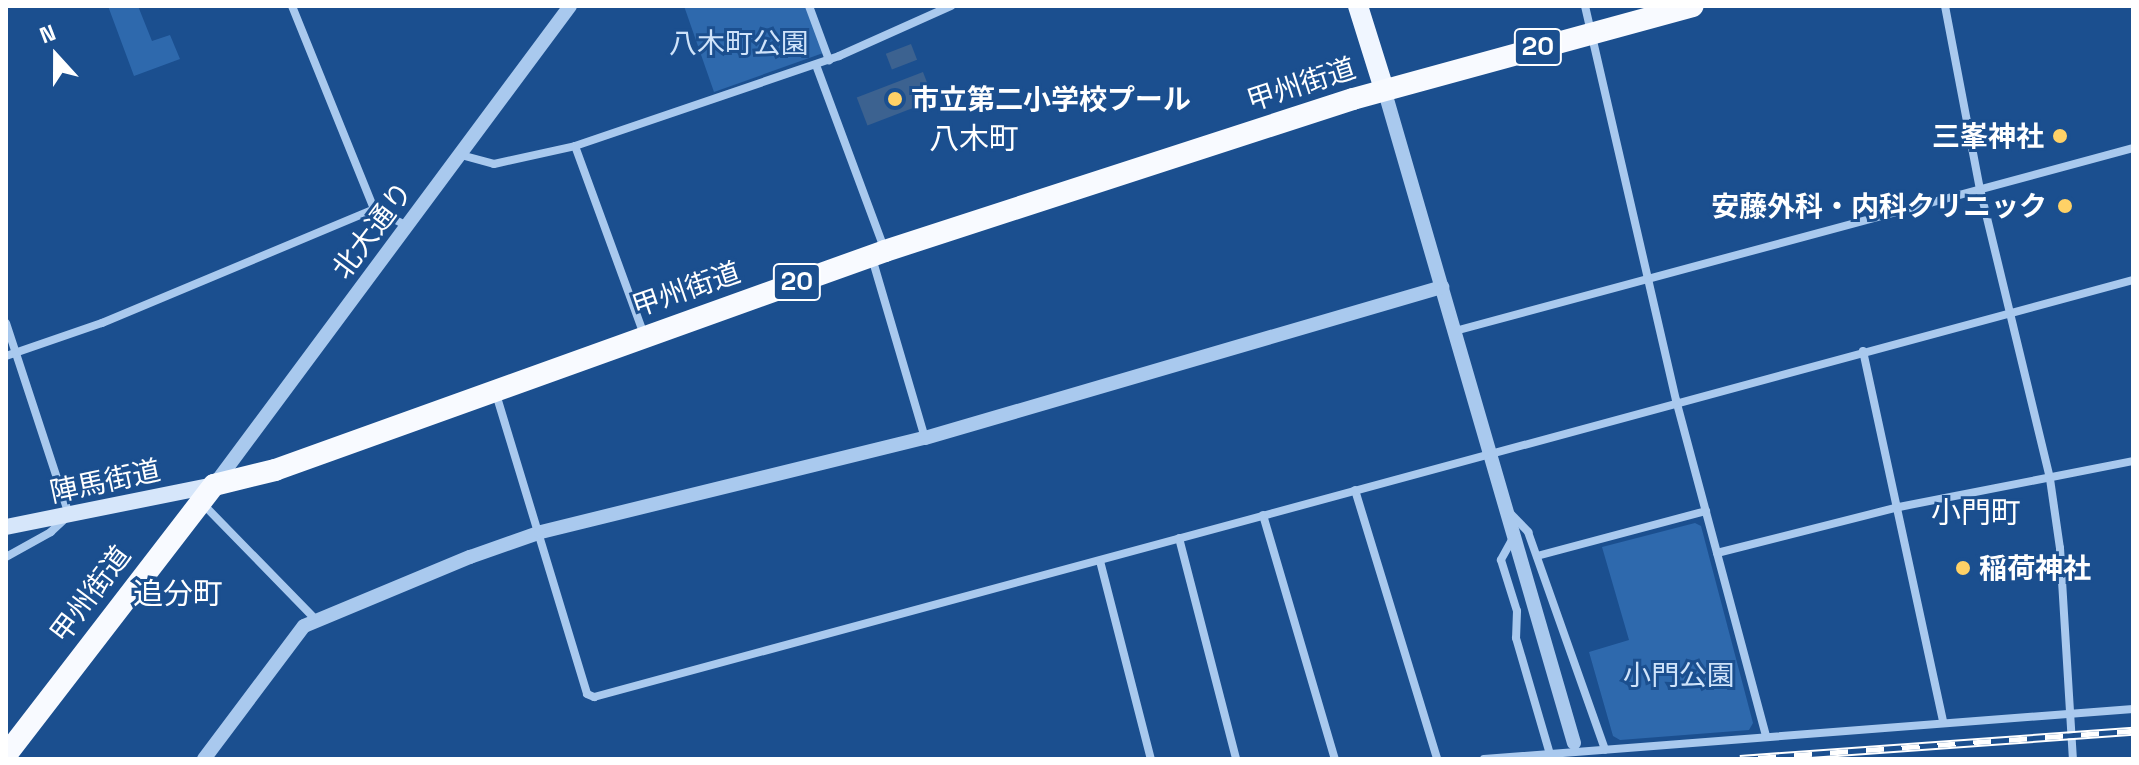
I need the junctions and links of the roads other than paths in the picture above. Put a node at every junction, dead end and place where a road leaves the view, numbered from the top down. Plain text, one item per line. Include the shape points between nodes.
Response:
1 (292, 6) edge
2 (570, 6) edge
3 (809, 6) edge
4 (951, 6) edge
5 (1358, 6) edge
6 (1585, 6) edge
7 (1692, 6) edge
8 (1945, 6) edge
9 (1593, 32) junction
10 (829, 60) junction
11 (816, 65) junction
12 (1384, 89) junction
13 (575, 146) junction
14 (2133, 148) edge
15 (461, 155) junction
16 (1980, 189) junction
17 (374, 209) junction
18 (408, 226) junction
19 (878, 253) junction
20 (1647, 279) junction
21 (2133, 280) edge
22 (1442, 287) junction
23 (2012, 312) junction
24 (6, 323) edge
25 (1455, 331) junction
26 (644, 335) junction
27 (1863, 351) junction
28 (10, 355) edge
29 (494, 390) junction
30 (1676, 400) junction
31 (925, 438) junction
32 (1491, 451) junction
33 (2133, 461) edge
34 (2050, 479) junction
35 (1355, 490) junction
36 (207, 493) junction
37 (1899, 507) junction
38 (1508, 511) junction
39 (1706, 511) junction
40 (69, 515) junction
41 (1263, 515) junction
42 (6, 527) edge
43 (541, 532) junction
44 (1514, 536) junction
45 (1179, 538) junction
46 (1717, 553) junction
47 (1537, 556) junction
48 (6, 557) edge
49 (1100, 561) junction
50 (316, 620) junction
51 (2133, 709) edge
52 (2068, 712) junction
53 (1943, 722) junction
54 (1766, 736) junction
55 (1574, 743) dead end
56 (1605, 750) junction
57 (1550, 754) junction
58 (6, 755) edge
59 (204, 759) edge
60 (1151, 759) edge
61 (1236, 759) edge
62 (1335, 759) edge
63 (1437, 759) edge
64 (1484, 759) edge
65 (2073, 759) edge

1 - 17 street
2 - 15 street, 北大通り
3 - 10 street
4 - 10 street
5 - 12 main road
6 - 9 street
7 - 9 highway, 甲州街道 / 20
8 - 16 street
9 - 12 highway, 甲州街道 / 20
9 - 20 street
10 - 11 street
11 - 13 street
11 - 19 street
12 - 19 highway, 甲州街道 / 20
12 - 22 street
13 - 15 street via 494,164
13 - 26 street
14 - 16 street
15 - 18 street, 北大通り
16 - 20 street
16 - 23 street
17 - 18 street
17 - 28 street
18 - 36 street, 北大通り
19 - 26 highway, 甲州街道 / 20
19 - 31 street
20 - 25 street
20 - 30 street
21 - 23 street
22 - 25 street
22 - 31 street
23 - 27 street
23 - 34 street
24 - 28 street
25 - 32 street
26 - 29 highway, 甲州街道 / 20
27 - 30 street
27 - 37 street
28 - 40 street
29 - 36 highway, 甲州街道 / 20
29 - 43 street
30 - 32 street
30 - 39 street
31 - 43 street
32 - 35 street
32 - 38 street
33 - 34 street
34 - 37 street
34 - 52 street via 2060,548
35 - 41 street
35 - 63 street
36 - 40 main road, 陣馬街道
36 - 50 street
36 - 58 highway, 甲州街道
37 - 46 street
37 - 53 street
38 - 44 street
38 - 47 street via 1528,532
39 - 46 street
39 - 47 street
40 - 42 main road, 陣馬街道
40 - 48 street via 51,532
41 - 45 street
41 - 62 street
43 - 49 street via 587,694 594,697
43 - 50 street
44 - 55 street
44 - 57 street via 1501,560 1517,611 1516,638
45 - 49 street
45 - 61 street
46 - 54 street
47 - 56 street
49 - 60 street
50 - 59 street via 293,638
51 - 52 street
52 - 53 street
52 - 65 street
53 - 54 street
54 - 56 street
56 - 57 street
57 - 64 street

